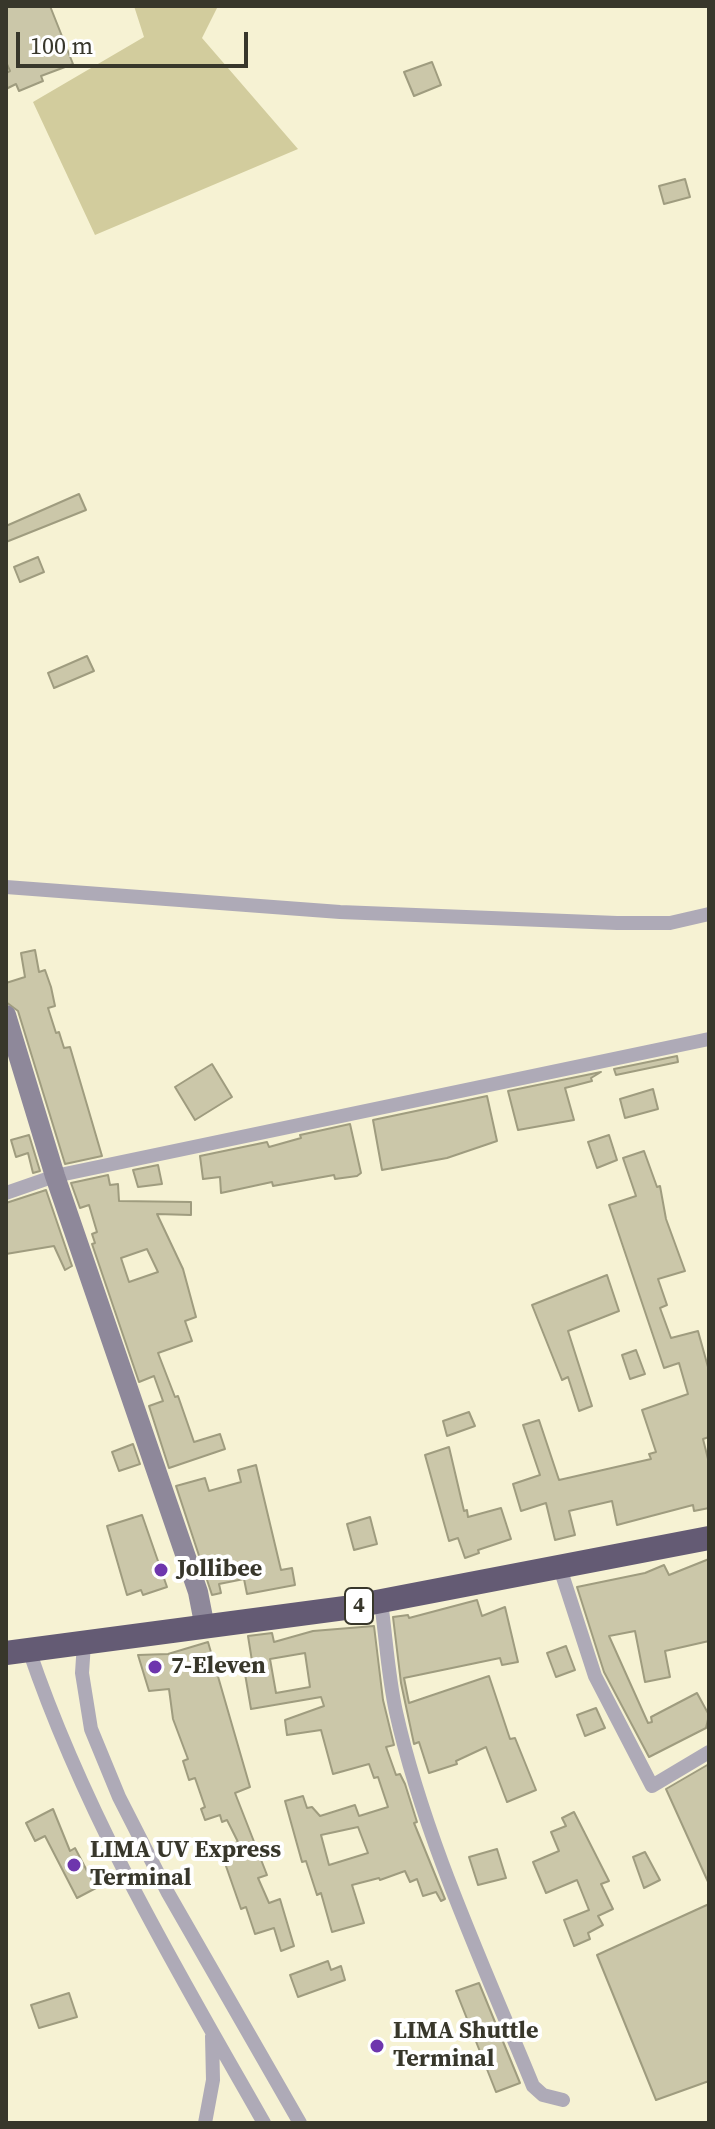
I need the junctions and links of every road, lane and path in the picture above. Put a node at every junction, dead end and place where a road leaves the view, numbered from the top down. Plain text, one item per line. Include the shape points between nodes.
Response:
1 (6, 887) edge
2 (709, 914) edge
3 (6, 1015) edge
4 (709, 1039) edge
5 (12, 1054) edge
6 (55, 1176) junction
7 (6, 1193) edge
8 (709, 1538) edge
9 (560, 1568) junction
10 (381, 1602) junction
11 (205, 1628) junction
12 (84, 1643) junction
13 (18, 1651) edge
14 (709, 1752) edge
15 (190, 1932) junction
16 (165, 1947) junction
17 (206, 2021) junction
18 (563, 2100) dead end
19 (205, 2123) edge
20 (264, 2123) edge
21 (300, 2123) edge

1 - 2 street via 340,912 617,923 670,923
3 - 5 street
4 - 6 street
5 - 6 street
6 - 7 street
6 - 11 street via 198,1592
8 - 9 highway, 4
9 - 10 highway, 4
9 - 14 street via 595,1676 652,1786
10 - 11 highway, 4
10 - 18 street via 396,1711 455,1890 533,2086
11 - 12 highway, 4
12 - 13 highway, 4
12 - 15 street via 82,1673 91,1729 133,1826
13 - 16 street via 81,1787
15 - 16 street
15 - 21 street
16 - 17 street
17 - 19 street via 214,2060
17 - 20 street

